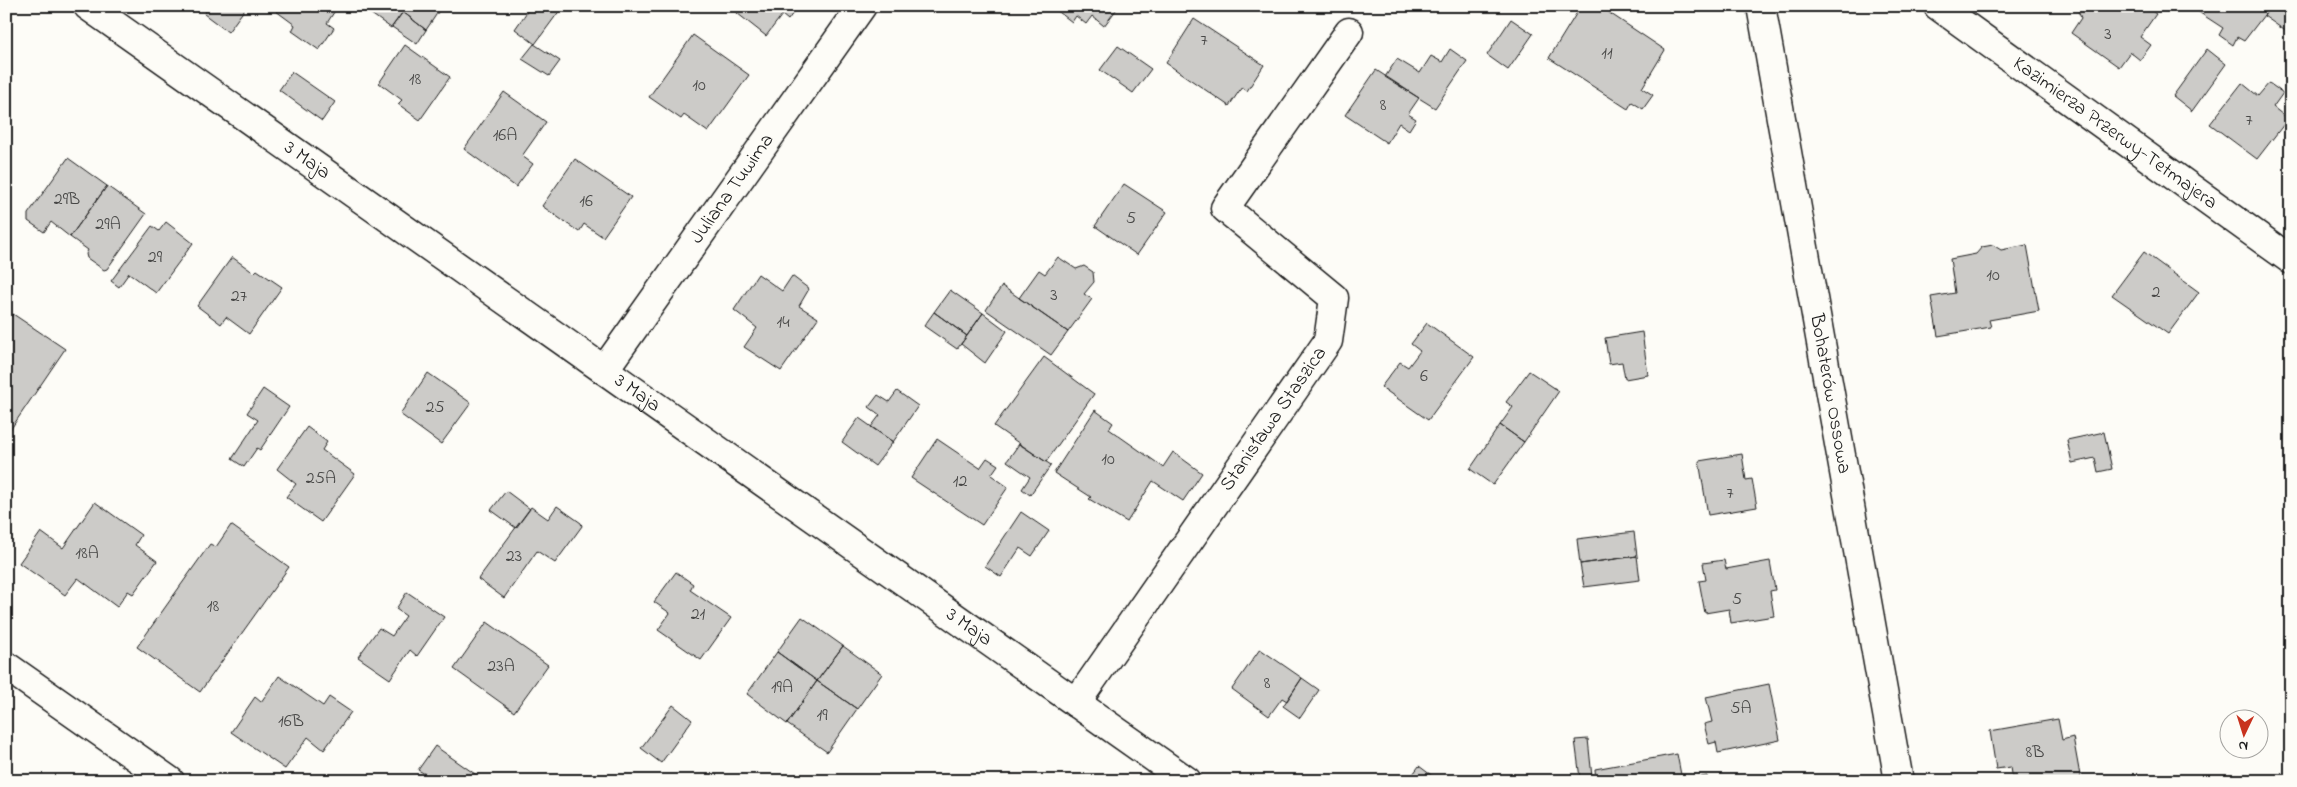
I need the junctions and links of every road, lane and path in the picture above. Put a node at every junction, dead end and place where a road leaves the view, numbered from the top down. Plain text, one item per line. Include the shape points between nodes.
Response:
1 (88, 6) edge
2 (862, 6) edge
3 (1761, 6) edge
4 (1938, 6) edge
5 (1349, 32) dead end
6 (2291, 260) edge
7 (604, 370) junction
8 (6, 666) edge
9 (1076, 703) junction
10 (170, 781) edge
11 (1187, 781) edge
12 (1899, 781) edge

1 - 7 street, 3 Maja
2 - 7 street, Juliana Tuwima
3 - 12 street, Bohaterów Ossowa
4 - 6 street, Kazimierza Przerwy-Tetmajera
5 - 9 street, Stanisława Staszica via 1225,208 1334,298 1328,341
7 - 9 street, 3 Maja
8 - 10 street
9 - 11 street, 3 Maja

